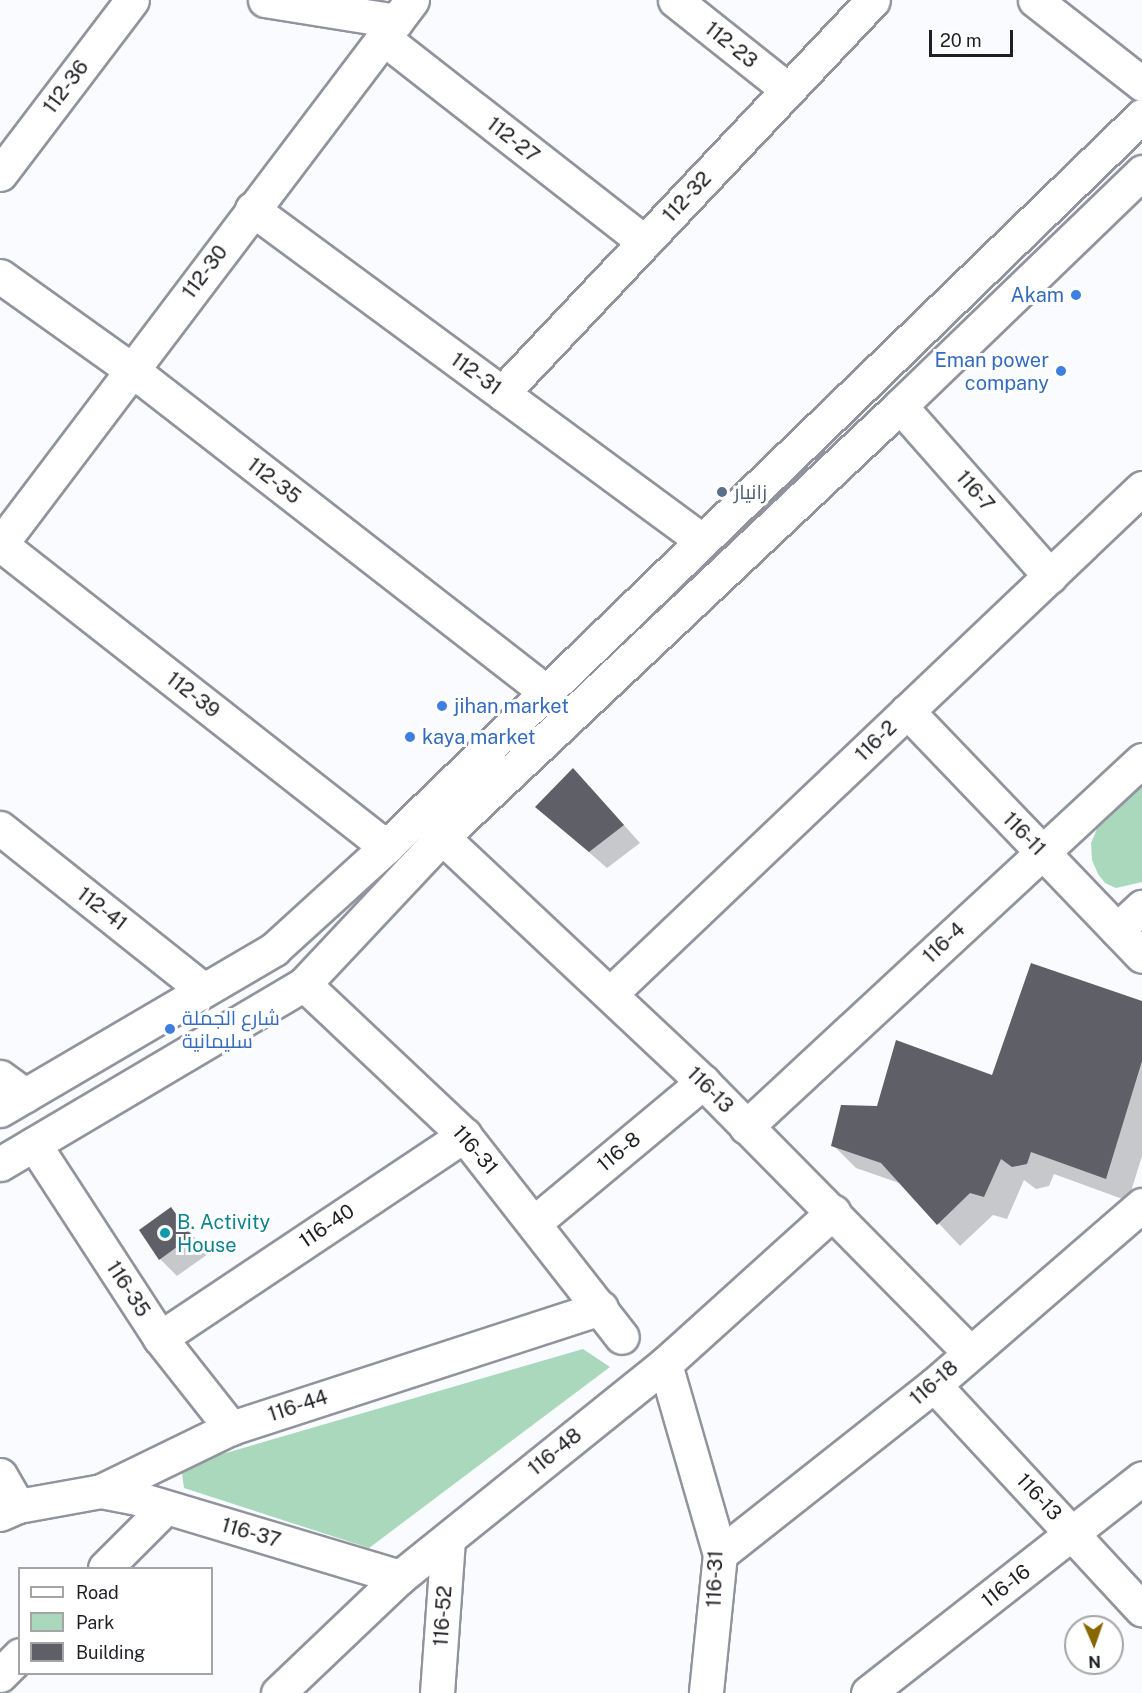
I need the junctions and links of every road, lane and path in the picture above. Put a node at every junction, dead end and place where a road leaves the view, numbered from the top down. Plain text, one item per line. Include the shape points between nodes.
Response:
1 (132, 0) edge
2 (265, 0) edge
3 (675, 0) edge
4 (873, 0) edge
5 (1035, 0) edge
6 (358, 7) edge
7 (397, 19) edge
8 (1142, 84) edge
9 (788, 90) junction
10 (1142, 116) edge
11 (2, 168) edge
12 (1142, 172) edge
13 (252, 209) junction
14 (644, 242) junction
15 (0, 276) edge
16 (132, 370) junction
17 (502, 393) junction
18 (900, 406) junction
19 (1142, 488) edge
20 (700, 539) junction
21 (0, 544) edge
22 (1050, 576) junction
23 (545, 691) junction
24 (907, 711) junction
25 (1142, 760) edge
26 (0, 828) edge
27 (442, 837) junction
28 (386, 847) junction
29 (1041, 852) junction
30 (1142, 907) edge
31 (1118, 930) junction
32 (1142, 956) edge
33 (304, 984) junction
34 (204, 990) junction
35 (610, 994) junction
36 (703, 1082) junction
37 (8, 1094) edge
38 (746, 1126) junction
39 (464, 1135) junction
40 (34, 1144) junction
41 (0, 1164) edge
42 (1142, 1205) edge
43 (833, 1212) junction
44 (535, 1222) junction
45 (602, 1308) junction
46 (622, 1337) dead end
47 (160, 1338) junction
48 (969, 1352) junction
49 (664, 1364) junction
50 (934, 1385) junction
51 (231, 1428) junction
52 (0, 1475) edge
53 (1142, 1478) edge
54 (101, 1491) junction
55 (165, 1508) junction
56 (9, 1510) edge
57 (1073, 1533) junction
58 (448, 1539) junction
59 (720, 1554) junction
60 (107, 1567) edge
61 (400, 1577) junction
62 (1142, 1610) edge
63 (18, 1657) edge
64 (0, 1675) edge
65 (278, 1693) edge
66 (437, 1693) edge
67 (706, 1693) edge
68 (868, 1693) edge

1 - 11 street, 112-36
2 - 6 street
3 - 9 street, 112-23
4 - 9 street, 112-32
5 - 8 street
6 - 7 street
7 - 13 street, 112-30
7 - 14 street, 112-27
9 - 14 street, 112-32
10 - 20 street
12 - 18 street
13 - 16 street, 112-30
13 - 17 street, 112-31
14 - 17 street, 112-32
15 - 16 street, 112-35
16 - 21 street, 112-30
16 - 23 street, 112-35
17 - 20 street, 112-31
18 - 22 street, 116-7
18 - 27 street
19 - 22 street, 116-2
20 - 23 street
21 - 28 street, 112-39
22 - 24 street, 116-2
23 - 28 street
24 - 29 street, 116-11
24 - 35 street, 116-2
25 - 29 street, 116-4
26 - 34 street, 112-41
27 - 33 street
27 - 35 street, 116-13
28 - 34 street via 274,949
29 - 31 street, 116-11
29 - 38 street, 116-4
30 - 31 street
31 - 32 street, 116-11
33 - 39 street, 116-31
33 - 40 street
34 - 37 street
35 - 36 street, 116-13
36 - 38 street, 116-13
36 - 44 street, 116-8
38 - 43 street, 116-13
39 - 44 street, 116-31
39 - 47 street, 116-40
40 - 41 street
40 - 47 street, 116-35
42 - 48 street, 116-18
43 - 48 street, 116-13
43 - 49 street, 116-48
44 - 45 street, 116-31
45 - 46 street, 116-31
45 - 51 street, 116-44
47 - 51 street, 116-35
48 - 50 street, 116-18
49 - 58 street, 116-48
49 - 59 street, 116-31
50 - 57 street, 116-13
50 - 59 street, 116-18
51 - 54 street, 116-44
52 - 56 street
53 - 57 street, 116-16
54 - 55 street, 116-37
54 - 56 street, 116-44
55 - 60 street
55 - 61 street, 116-37
57 - 62 street, 116-13
57 - 68 street, 116-16
58 - 61 street, 116-48
58 - 66 street, 116-52
59 - 67 street, 116-31
61 - 65 street, 116-48
63 - 64 street

